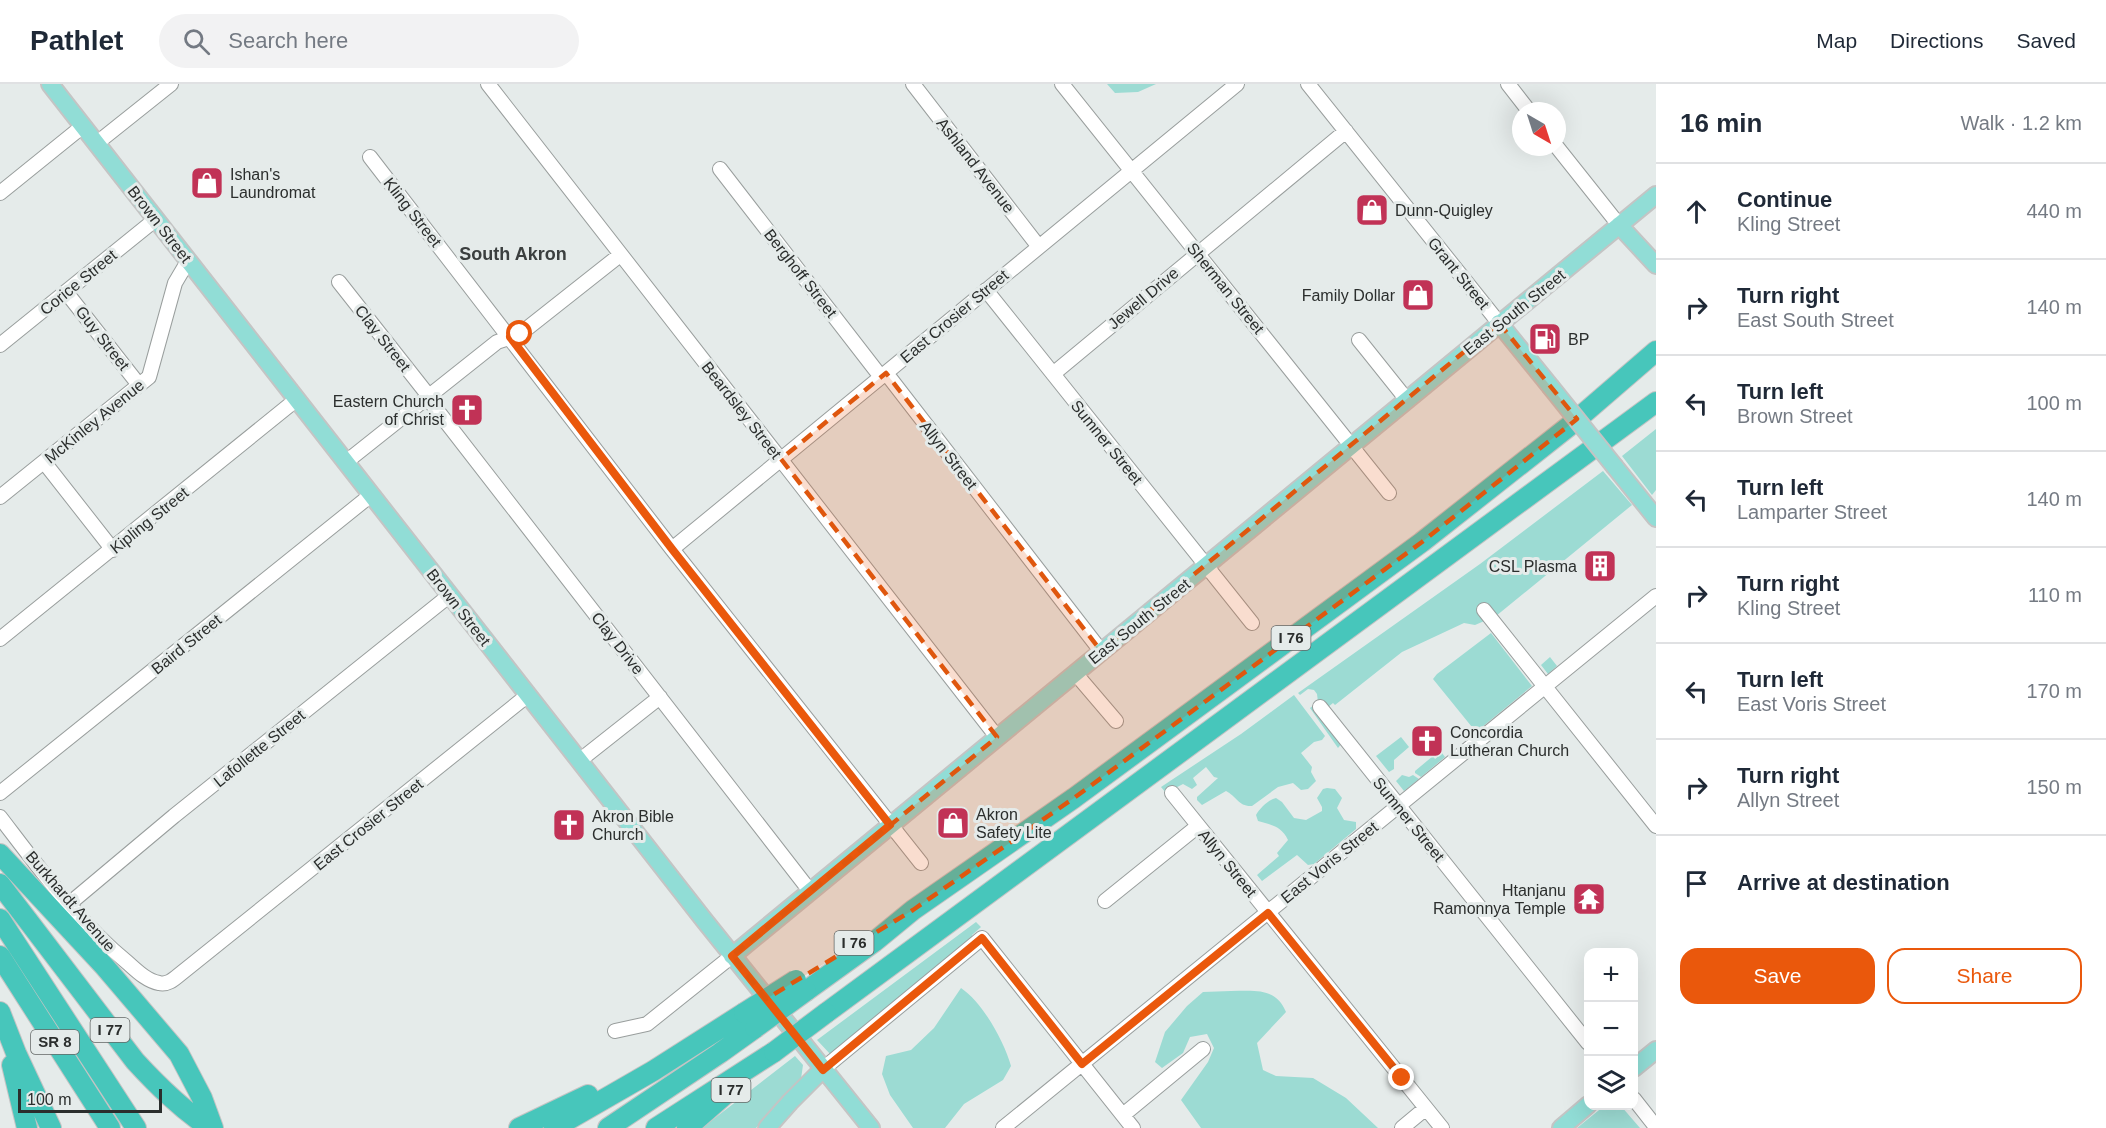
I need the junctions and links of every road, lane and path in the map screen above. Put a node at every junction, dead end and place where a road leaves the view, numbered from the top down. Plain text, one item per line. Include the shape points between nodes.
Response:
1 (50, 84) edge
2 (171, 84) edge
3 (488, 84) edge
4 (913, 84) edge
5 (1062, 84) edge
6 (1237, 84) edge
7 (1308, 84) edge
8 (1508, 84) edge
9 (1522, 102) edge
10 (83, 126) junction
11 (1346, 131) junction
12 (97, 143) junction
13 (1564, 156) edge
14 (370, 157) dead end
15 (720, 169) dead end
16 (1131, 170) junction
17 (0, 193) edge
18 (1656, 195) edge
19 (156, 219) junction
20 (1619, 225) junction
21 (1039, 247) junction
22 (1197, 253) junction
23 (620, 255) junction
24 (188, 261) junction
25 (1656, 265) edge
26 (339, 282) dead end
27 (986, 290) junction
28 (66, 292) junction
29 (1499, 323) junction
30 (510, 337) junction
31 (1359, 340) dead end
32 (0, 345) edge
33 (1656, 351) edge
34 (1053, 374) junction
35 (884, 375) junction
36 (139, 385) junction
37 (1656, 393) edge
38 (427, 396) junction
39 (297, 399) junction
40 (1407, 400) junction
41 (1656, 402) edge
42 (1609, 436) junction
43 (1351, 445) junction
44 (781, 459) junction
45 (44, 462) junction
46 (346, 462) junction
47 (1389, 493) dead end
48 (372, 495) junction
49 (0, 497) edge
50 (1656, 518) edge
51 (113, 549) junction
52 (672, 549) junction
53 (1206, 567) junction
54 (450, 595) junction
55 (1656, 596) edge
56 (1484, 610) dead end
57 (1252, 623) dead end
58 (0, 639) edge
59 (1101, 651) junction
60 (1075, 673) junction
61 (1545, 686) junction
62 (528, 695) junction
63 (660, 697) junction
64 (1320, 707) dead end
65 (1116, 722) dead end
66 (997, 736) junction
67 (579, 761) junction
68 (0, 793) edge
69 (1172, 793) dead end
70 (1398, 806) junction
71 (0, 817) edge
72 (890, 825) junction
73 (1198, 826) junction
74 (1656, 826) edge
75 (0, 854) edge
76 (921, 863) dead end
77 (0, 884) edge
78 (810, 891) junction
79 (1105, 902) dead end
80 (69, 904) junction
81 (1268, 913) junction
82 (0, 919) edge
83 (208, 952) joint
84 (0, 956) edge
85 (732, 956) junction
86 (0, 1012) edge
87 (749, 1020) junction
88 (0, 1025) edge
89 (615, 1031) dead end
90 (1584, 1038) edge
91 (1203, 1049) dead end
92 (1656, 1050) edge
93 (774, 1052) junction
94 (1082, 1064) junction
95 (1638, 1065) edge
96 (823, 1070) junction
97 (653, 1071) junction
98 (1638, 1104) edge
99 (1426, 1108) junction
100 (1584, 1108) edge
101 (1123, 1115) junction
102 (1656, 1127) edge
103 (27, 1128) edge
104 (51, 1128) edge
105 (110, 1128) edge
106 (136, 1128) edge
107 (211, 1128) edge
108 (519, 1128) edge
109 (554, 1128) edge
110 (608, 1128) edge
111 (656, 1128) edge
112 (687, 1128) edge
113 (767, 1128) edge
114 (871, 1128) edge
115 (1003, 1128) edge
116 (1133, 1128) edge
117 (1402, 1128) edge
118 (1442, 1128) edge
119 (1561, 1128) edge

1 - 10 main road, Brown Street
2 - 12 street
3 - 23 street, Beardsley Street
4 - 21 street, Ashland Avenue
5 - 16 street, Sherman Street
6 - 16 street, East Crosier Street
7 - 11 street, Grant Street
8 - 9 street
10 - 12 main road, Brown Street
10 - 17 street
11 - 22 street, Jewell Drive
11 - 29 street, Grant Street
12 - 19 main road, Brown Street
13 - 20 street
14 - 30 street, Kling Street
15 - 35 street, Berghoff Street
16 - 21 street, East Crosier Street
16 - 22 street, Sherman Street
18 - 20 main road, East South Street
19 - 24 main road, Brown Street
19 - 28 street, Corice Street
20 - 25 main road
20 - 29 main road, East South Street
21 - 27 street, East Crosier Street
22 - 34 street, Jewell Drive
22 - 43 street, Sherman Street
23 - 30 street via 520,334
23 - 44 street, Beardsley Street
24 - 36 street, McKinley Avenue via 175,283 153,368
24 - 39 main road, Brown Street
26 - 38 street, Clay Street
27 - 34 street, Sumner Street
27 - 35 street, East Crosier Street
28 - 32 street, Corice Street
28 - 36 street, Guy Street
29 - 40 main road, East South Street
29 - 50 main road, Grant Street, bridge
30 - 38 street via 497,342
30 - 52 street, Kling Street
31 - 40 street
33 - 87 highway, I 76, bridge via 1568,427 1422,542 874,942
34 - 53 street, Sumner Street
35 - 44 street, East Crosier Street
35 - 59 street, Allyn Street
36 - 45 street, McKinley Avenue
37 - 42 highway, I 76
38 - 46 street
38 - 63 street, Clay Drive
39 - 46 main road, Brown Street
39 - 51 street, Kipling Street
40 - 43 main road, East South Street
41 - 42 highway
42 - 93 highway, I 76, bridge
43 - 47 street, Sherman Street
43 - 53 main road, East South Street
44 - 52 street, East Crosier Street
44 - 66 street, Beardsley Street
45 - 49 street, McKinley Avenue
45 - 51 street
46 - 48 main road, Brown Street
48 - 54 main road, Brown Street
48 - 68 street, Baird Street
51 - 58 street, Kipling Street
52 - 72 street, Kling Street
53 - 57 street, Sumner Street
53 - 59 main road, East South Street
54 - 62 main road, Brown Street
54 - 80 street, Lafollette Street
55 - 61 street, East Voris Street
56 - 61 street
59 - 60 main road, East South Street
60 - 65 street
60 - 66 main road, East South Street
61 - 70 street, East Voris Street
61 - 74 street
62 - 67 main road, Brown Street
62 - 83 street, East Crosier Street
63 - 67 street
63 - 78 street, Clay Drive
64 - 70 street, Sumner Street
66 - 72 main road, East South Street
67 - 85 main road, Brown Street
69 - 73 street, Allyn Street
70 - 81 street, East Voris Street
70 - 90 street, Sumner Street
71 - 80 street, Burkhardt Avenue
72 - 76 street, Kling Street
72 - 78 main road, East South Street
73 - 79 street
73 - 81 street, Allyn Street
75 - 107 highway via 179,1054 202,1098
77 - 107 highway, I 77 via 135,1061 156,1085
78 - 85 main road, East South Street
80 - 83 street, Burkhardt Avenue via 112,951 156,983 172,980
81 - 94 street, East Voris Street
81 - 99 street, Allyn Street
82 - 106 highway, SR 8
84 - 105 highway, SR 8
85 - 89 street, East South Street via 647,1024
85 - 96 main road, Brown Street
86 - 104 highway
87 - 97 highway
87 - 110 highway via 720,1053
88 - 103 highway
91 - 101 street
92 - 95 main road
93 - 111 highway, I 76
93 - 112 highway, I 77
94 - 96 street via 982,938
94 - 101 street
94 - 115 street, East Voris Street
96 - 113 main road
96 - 114 main road, Brown Street
97 - 108 highway via 601,1089
97 - 109 highway
98 - 102 street
99 - 117 street
99 - 118 street, Allyn Street
100 - 119 main road
101 - 116 street

